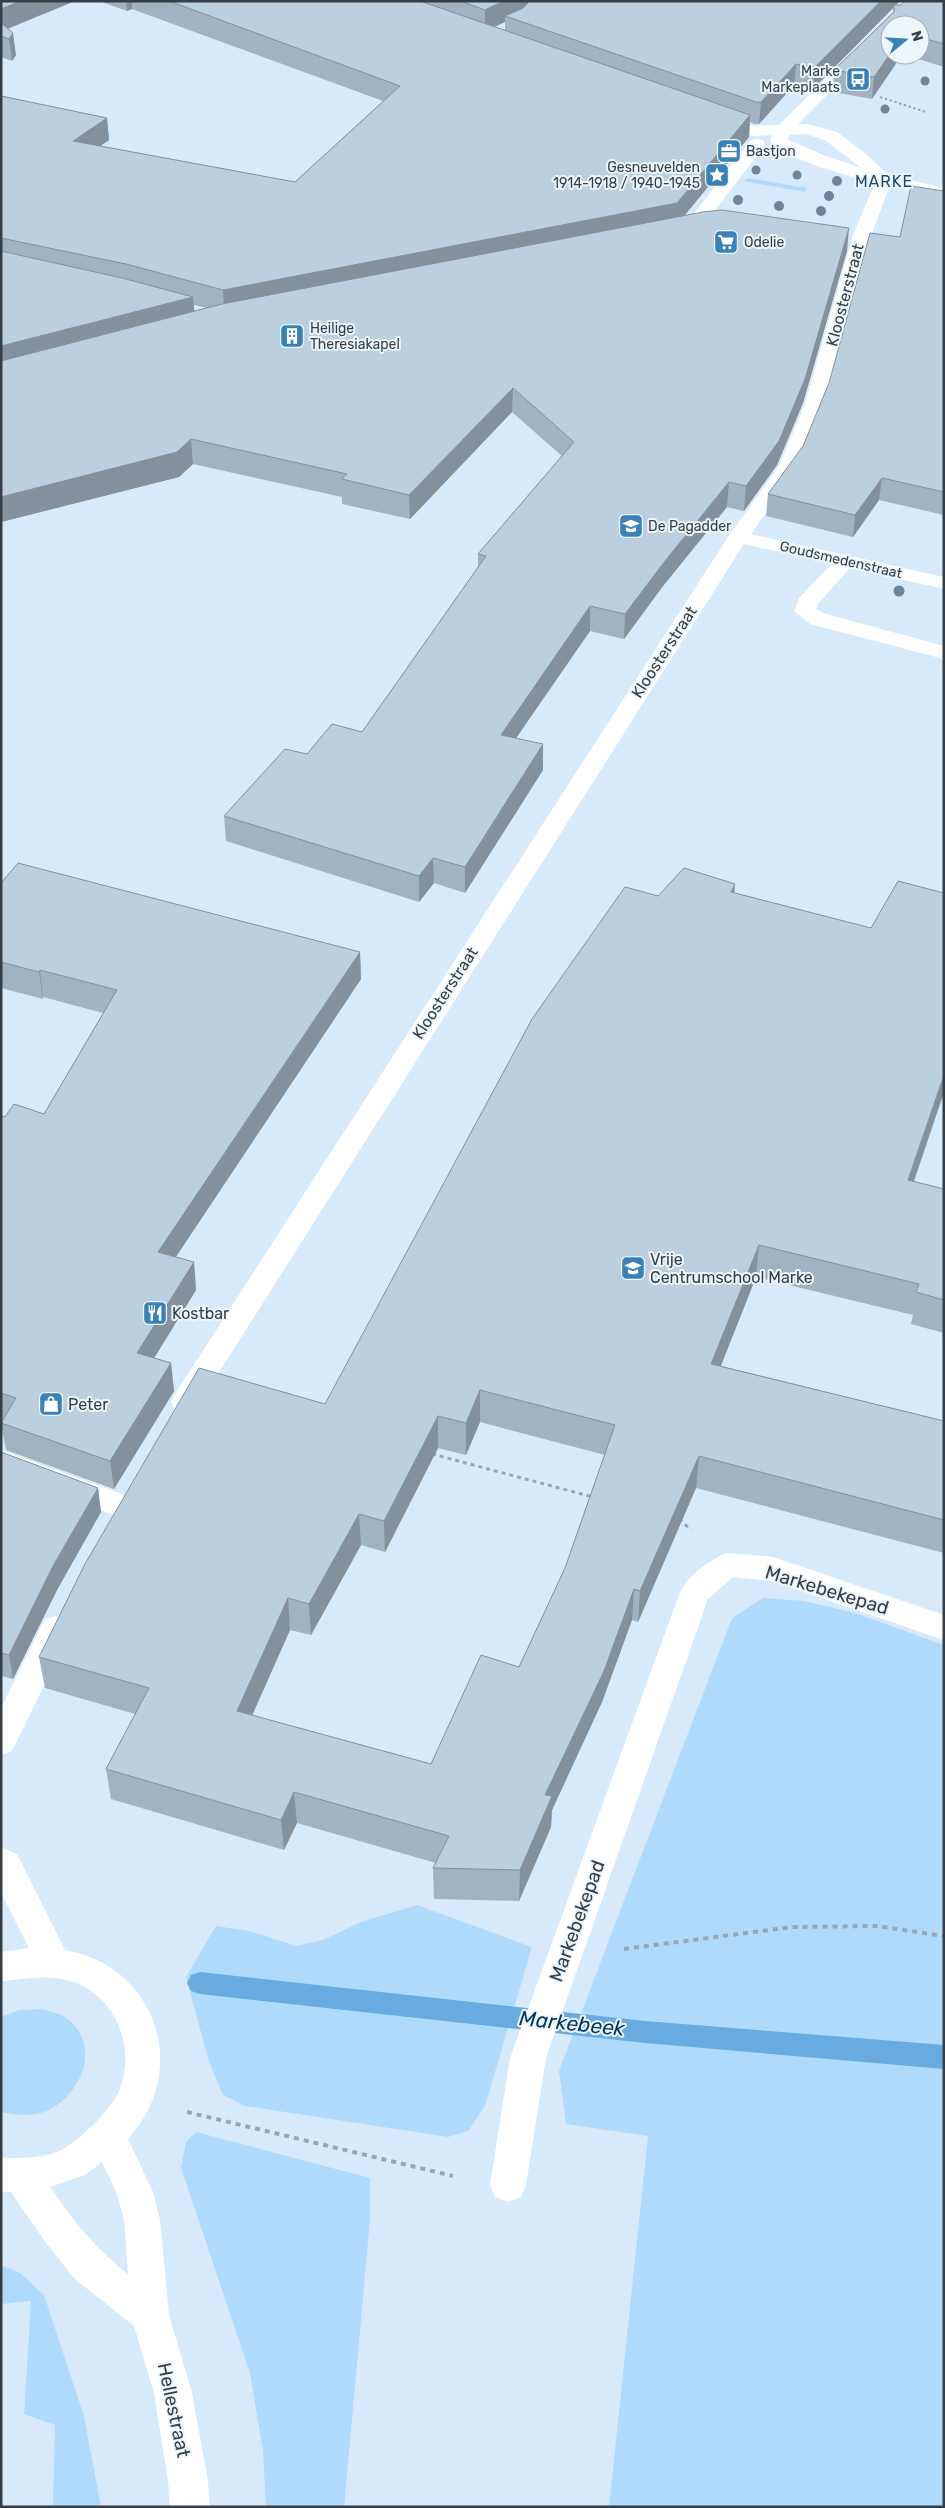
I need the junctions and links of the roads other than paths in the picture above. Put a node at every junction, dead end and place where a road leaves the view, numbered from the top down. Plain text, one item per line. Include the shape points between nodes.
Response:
1 (911, 1) edge
2 (699, 113) edge
3 (784, 129) junction
4 (757, 144) dead end
5 (884, 181) junction
6 (944, 193) edge
7 (682, 231) edge
8 (842, 232) edge
9 (862, 235) junction
10 (738, 537) junction
11 (845, 562) junction
12 (944, 583) edge
13 (944, 653) edge
14 (171, 1424) edge
15 (1, 1461) edge
16 (122, 1506) edge
17 (70, 1599) edge
18 (944, 1628) edge
19 (1, 1742) edge
20 (1, 1862) edge
21 (54, 1962) junction
22 (1, 1967) edge
23 (108, 2137) junction
24 (11, 2176) edge
25 (508, 2185) road end
26 (150, 2315) junction
27 (190, 2507) edge

1 - 3 street
2 - 3 street via 753,131
3 - 5 street via 807,129 831,136
3 - 5 street via 778,141
4 - 7 street via 704,224
5 - 6 street
5 - 9 street, Kloosterstraat
8 - 9 street
9 - 10 street, Kloosterstraat via 815,404 789,467
10 - 11 street, Goudsmedenstraat
10 - 14 street, Kloosterstraat
11 - 12 street, Goudsmedenstraat
11 - 13 street via 807,603 805,611 818,619
15 - 16 street
17 - 19 street
18 - 25 street, Markebekepad via 773,1569 727,1565 695,1592 528,2058
20 - 21 street via 5,1864
21 - 22 street
21 - 23 street via 82,1970 110,1985 133,2014 144,2049 136,2098
23 - 24 street via 72,2163
23 - 26 street, Hellestraat via 134,2192 142,2220
24 - 26 street via 88,2266
26 - 27 street, Hellestraat via 173,2393

